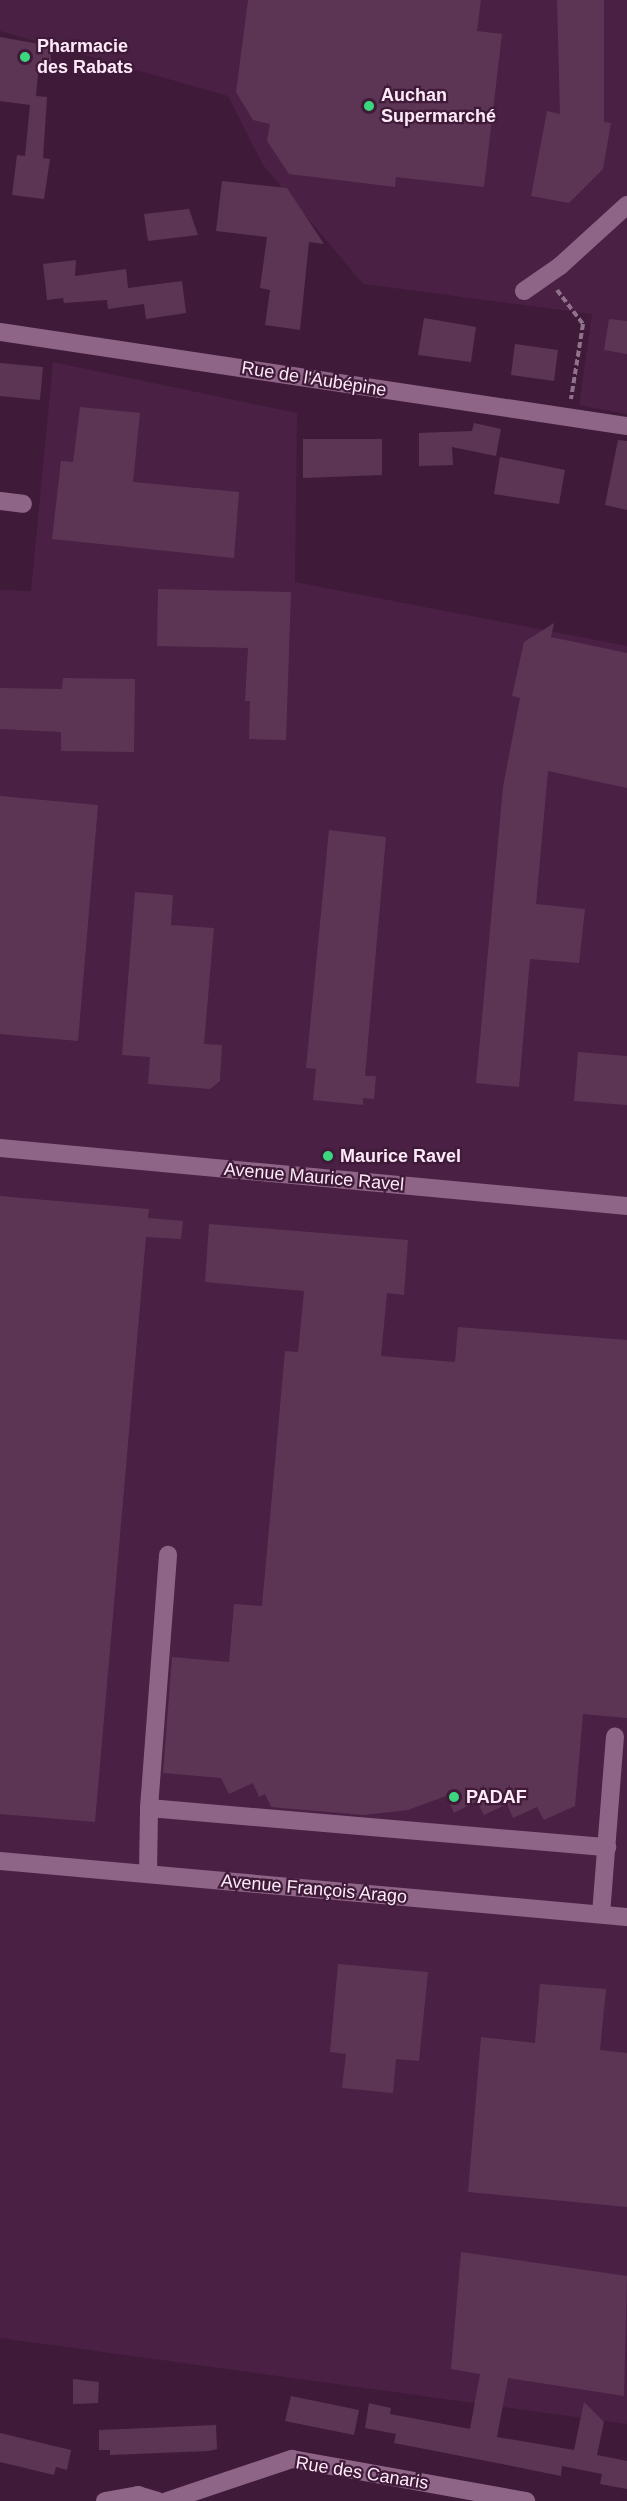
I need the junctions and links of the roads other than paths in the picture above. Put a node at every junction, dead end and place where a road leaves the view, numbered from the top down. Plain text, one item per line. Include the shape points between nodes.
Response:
1 (627, 206) edge
2 (524, 291) dead end
3 (0, 332) edge
4 (627, 426) edge
5 (0, 501) edge
6 (23, 504) dead end
7 (0, 1149) edge
8 (627, 1206) edge
9 (168, 1556) dead end
10 (615, 1737) dead end
11 (149, 1808) junction
12 (607, 1847) junction
13 (0, 1861) edge
14 (148, 1874) junction
15 (601, 1914) junction
16 (627, 1917) edge
17 (105, 2501) edge
18 (158, 2501) edge
19 (167, 2501) edge
20 (526, 2501) edge

1 - 2 street
3 - 4 street, Rue de l'Aubépine
5 - 6 street
7 - 8 street, Avenue Maurice Ravel
9 - 11 street
10 - 12 street
11 - 12 street
11 - 14 street
12 - 15 street
13 - 14 street, Avenue François Arago
14 - 15 street, Avenue François Arago
15 - 16 street, Avenue François Arago
17 - 18 street via 138,2495
19 - 20 street, Rue des Canaris via 292,2459

